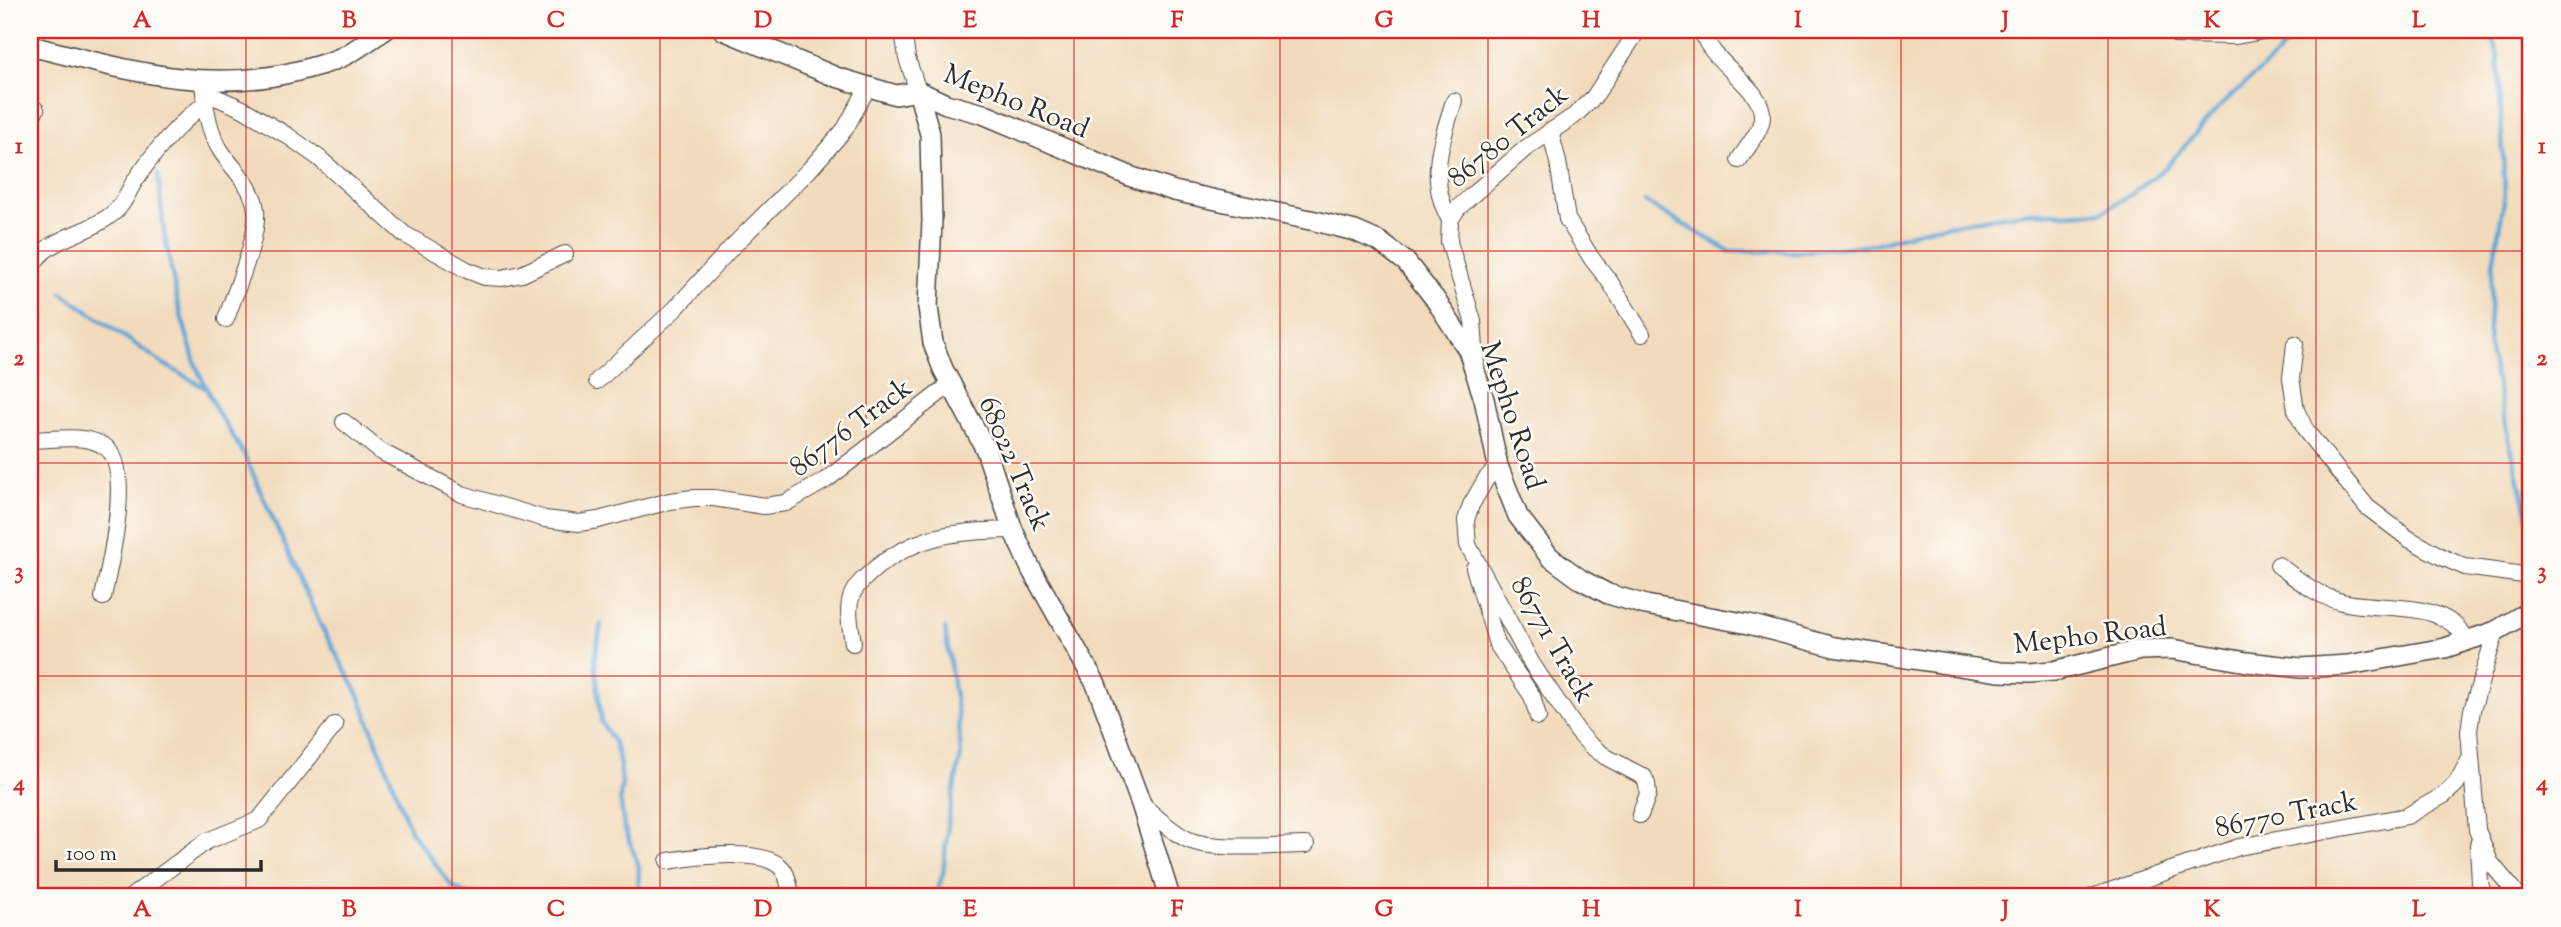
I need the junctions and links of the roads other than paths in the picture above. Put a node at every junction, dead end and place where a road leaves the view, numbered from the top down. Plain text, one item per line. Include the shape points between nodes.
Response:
1 (384, 30) edge
2 (723, 30) edge
3 (903, 30) edge
4 (1638, 30) edge
5 (1702, 30) edge
6 (2268, 30) edge
7 (2529, 30) edge
8 (2177, 35) dead end
9 (30, 46) edge
10 (2531, 50) edge
11 (868, 87) junction
12 (918, 91) junction
13 (204, 92) junction
14 (1454, 101) dead end
15 (1550, 131) junction
16 (1739, 160) dead end
17 (1450, 220) junction
18 (565, 254) dead end
19 (30, 270) edge
20 (226, 319) dead end
21 (1642, 334) dead end
22 (2295, 344) dead end
23 (1477, 374) junction
24 (597, 381) dead end
25 (951, 384) junction
26 (344, 422) dead end
27 (30, 440) edge
28 (1498, 466) junction
29 (1013, 530) junction
30 (1468, 545) junction
31 (2278, 565) dead end
32 (2531, 576) edge
33 (103, 597) dead end
34 (2531, 610) edge
35 (2496, 631) junction
36 (2468, 640) junction
37 (853, 643) dead end
38 (1538, 717) dead end
39 (335, 725) dead end
40 (2471, 757) junction
41 (1140, 804) junction
42 (1640, 815) dead end
43 (2477, 830) junction
44 (1306, 845) dead end
45 (668, 861) dead end
46 (131, 897) edge
47 (791, 897) edge
48 (1170, 897) edge
49 (2092, 897) edge
50 (2484, 897) edge
51 (2519, 897) edge

1 - 13 street via 352,52 319,66
2 - 11 street, Mepho Road
3 - 12 street, 68022 Track
4 - 15 street, 86780 Track via 1594,97
5 - 16 street via 1707,46 1761,109 1758,130
6 - 8 street via 2236,36
7 - 10 street
9 - 13 street via 180,80
11 - 12 street, Mepho Road via 895,95
11 - 24 street via 845,129 809,170 675,309
12 - 23 street, Mepho Road via 1174,191 1315,221 1380,242 1406,262 1435,299 1468,350
12 - 25 street, 68022 Track via 932,159 930,326
13 - 18 street via 288,136 404,234 467,270 502,278
13 - 19 street via 117,210 94,226 54,243
13 - 20 street via 213,137 243,179 256,212 250,250
14 - 17 street via 1436,170
15 - 17 street, 86780 Track via 1471,195
15 - 21 street via 1567,219
17 - 23 street, 86780 Track via 1449,242 1475,334
22 - 32 street via 2291,379 2295,410 2306,432 2367,507 2409,539 2465,567
23 - 28 street, Mepho Road
25 - 26 street, 86776 Track via 825,480 786,503 764,506 714,498 670,500 579,523 545,519 462,494 380,451
25 - 29 street, 68022 Track via 985,448
27 - 33 street via 86,440 108,447 114,455 118,515
28 - 30 street via 1471,505 1466,520
28 - 36 street, Mepho Road via 1530,534 1550,557 1580,579 1608,594 1646,605 1749,624 1834,647 2029,673 2140,650 2172,649 2301,668 2348,665
29 - 37 street via 938,535 891,556 870,572 851,597
29 - 41 street, 68022 Track via 1096,684
30 - 38 street via 1497,644 1532,696
30 - 42 street, 86771 Track via 1532,664 1578,732 1606,757 1644,777 1648,794
31 - 36 street via 2336,601 2426,611 2453,624
34 - 35 street, Mepho Road
35 - 36 street, Mepho Road
35 - 40 street via 2472,710
39 - 46 street via 259,820 207,841
40 - 43 street
40 - 49 street, 86770 Track via 2450,790 2407,816 2239,847
41 - 44 street via 1195,842
41 - 48 street, 68022 Track
43 - 50 street
43 - 51 street via 2490,862
45 - 47 street via 715,856 764,858 784,870

